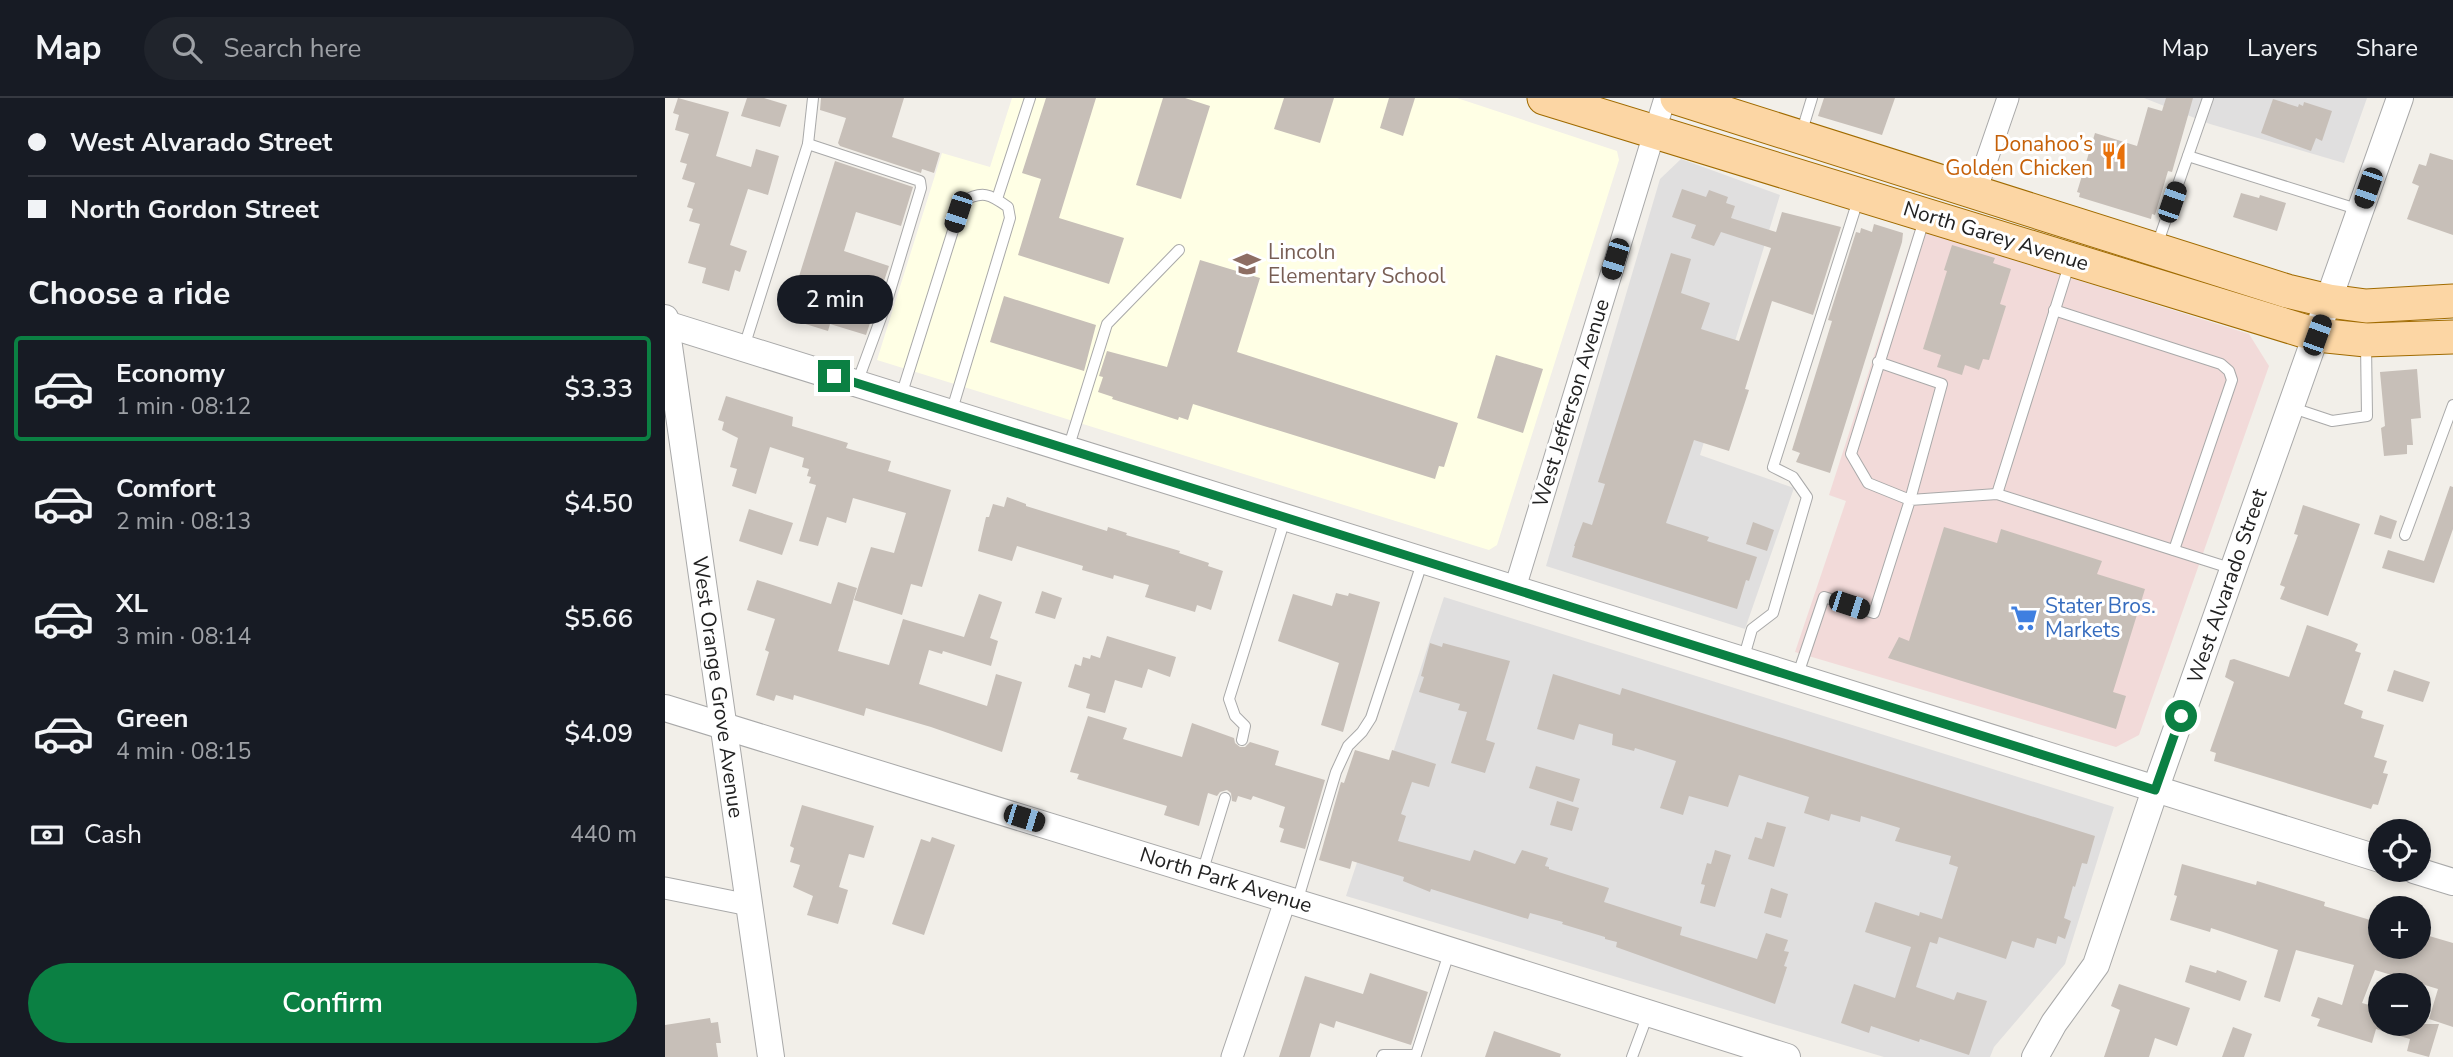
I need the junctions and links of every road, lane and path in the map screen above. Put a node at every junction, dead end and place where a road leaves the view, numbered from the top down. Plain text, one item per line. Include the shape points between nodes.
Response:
1 (813, 98) edge
2 (1030, 98) edge
3 (1544, 98) edge
4 (1665, 98) edge
5 (1677, 98) edge
6 (1812, 98) edge
7 (2008, 98) edge
8 (2208, 98) edge
9 (2400, 98) edge
10 (1613, 108) edge
11 (1653, 132) junction
12 (1800, 136) junction
13 (808, 144) junction
14 (2188, 156) junction
15 (1976, 191) junction
16 (1860, 194) junction
17 (997, 199) junction
18 (2360, 210) junction
19 (1926, 215) junction
20 (2156, 248) junction
21 (1179, 250) dead end
22 (2070, 259) junction
23 (2453, 301) edge
24 (2329, 302) junction
25 (2054, 310) junction
26 (665, 318) edge
27 (665, 323) edge
28 (2317, 335) junction
29 (2453, 337) edge
30 (2366, 340) junction
31 (743, 348) junction
32 (1878, 362) junction
33 (857, 383) junction
34 (901, 397) junction
35 (2453, 405) edge
36 (2290, 407) junction
37 (951, 413) junction
38 (1068, 449) junction
39 (1997, 494) junction
40 (1910, 500) junction
41 (1285, 517) junction
42 (2405, 535) dead end
43 (2174, 550) junction
44 (1423, 560) junction
45 (2233, 569) junction
46 (1515, 589) junction
47 (1743, 660) junction
48 (1797, 677) junction
49 (665, 708) edge
50 (723, 725) junction
51 (1242, 740) dead end
52 (2155, 790) junction
53 (1225, 798) dead end
54 (2368, 855) edge
55 (1202, 873) junction
56 (2431, 875) edge
57 (2453, 882) edge
58 (665, 888) edge
59 (1291, 900) junction
60 (749, 905) junction
61 (1450, 950) junction
62 (1648, 1013) junction
63 (1777, 1056) edge
64 (771, 1057) edge
65 (1232, 1057) edge
66 (1382, 1057) edge
67 (1632, 1057) edge
68 (2035, 1057) edge

1 - 13 lane
2 - 17 lane
3 - 10 main road, North Garey Avenue
4 - 11 street, West Jefferson Avenue
5 - 12 main road, North Garey Avenue
6 - 12 lane
7 - 15 street
8 - 14 lane
9 - 18 street, West Alvarado Street
10 - 11 main road, North Garey Avenue
11 - 16 main road, North Garey Avenue
11 - 46 street, West Jefferson Avenue
12 - 15 main road, North Garey Avenue
13 - 31 lane
13 - 33 lane via 920,181 886,304
14 - 18 lane
14 - 20 lane
15 - 20 main road, North Garey Avenue
16 - 19 main road, North Garey Avenue
16 - 47 lane via 1773,467 1793,477 1807,497 1773,613 1752,629
17 - 34 lane via 973,195 962,202
17 - 37 lane via 1007,207 1010,218
18 - 24 street, West Alvarado Street
19 - 22 main road, North Garey Avenue
19 - 32 lane
20 - 24 main road, North Garey Avenue
21 - 38 lane via 1107,324
22 - 25 lane
22 - 28 main road, North Garey Avenue
23 - 24 main road, North Garey Avenue via 2389,306
24 - 28 street, West Alvarado Street
25 - 39 lane
25 - 43 lane via 2221,364 2229,371 2232,380
26 - 27 street, West Orange Grove Avenue
27 - 31 street
27 - 50 street, West Orange Grove Avenue
28 - 30 main road, North Garey Avenue
28 - 36 street, West Alvarado Street
29 - 30 main road, North Garey Avenue
30 - 36 lane via 2367,416 2332,421
31 - 33 street
32 - 40 lane via 1850,454 1868,483
32 - 40 lane via 1943,384
33 - 34 street
34 - 37 street
35 - 42 lane
36 - 45 street, West Alvarado Street
37 - 38 street
38 - 41 street
39 - 40 lane
39 - 43 lane
40 - 48 lane via 1874,613 1824,597
41 - 44 street
41 - 51 lane via 1229,699 1235,716 1245,726
43 - 45 lane
44 - 46 street
44 - 59 lane via 1371,718 1348,746 1336,772
45 - 52 street, West Alvarado Street
46 - 47 street
47 - 48 street
48 - 52 street
49 - 50 street, North Park Avenue
50 - 55 street, North Park Avenue
50 - 60 street, West Orange Grove Avenue
52 - 54 street
52 - 68 street, West Alvarado Street via 2096,965
53 - 55 lane
55 - 59 street, North Park Avenue
56 - 57 street
58 - 60 street
59 - 61 street, North Park Avenue
59 - 65 street
60 - 64 street, West Orange Grove Avenue
61 - 62 street, North Park Avenue
61 - 66 lane via 1416,1055
62 - 63 street, North Park Avenue
62 - 67 lane

